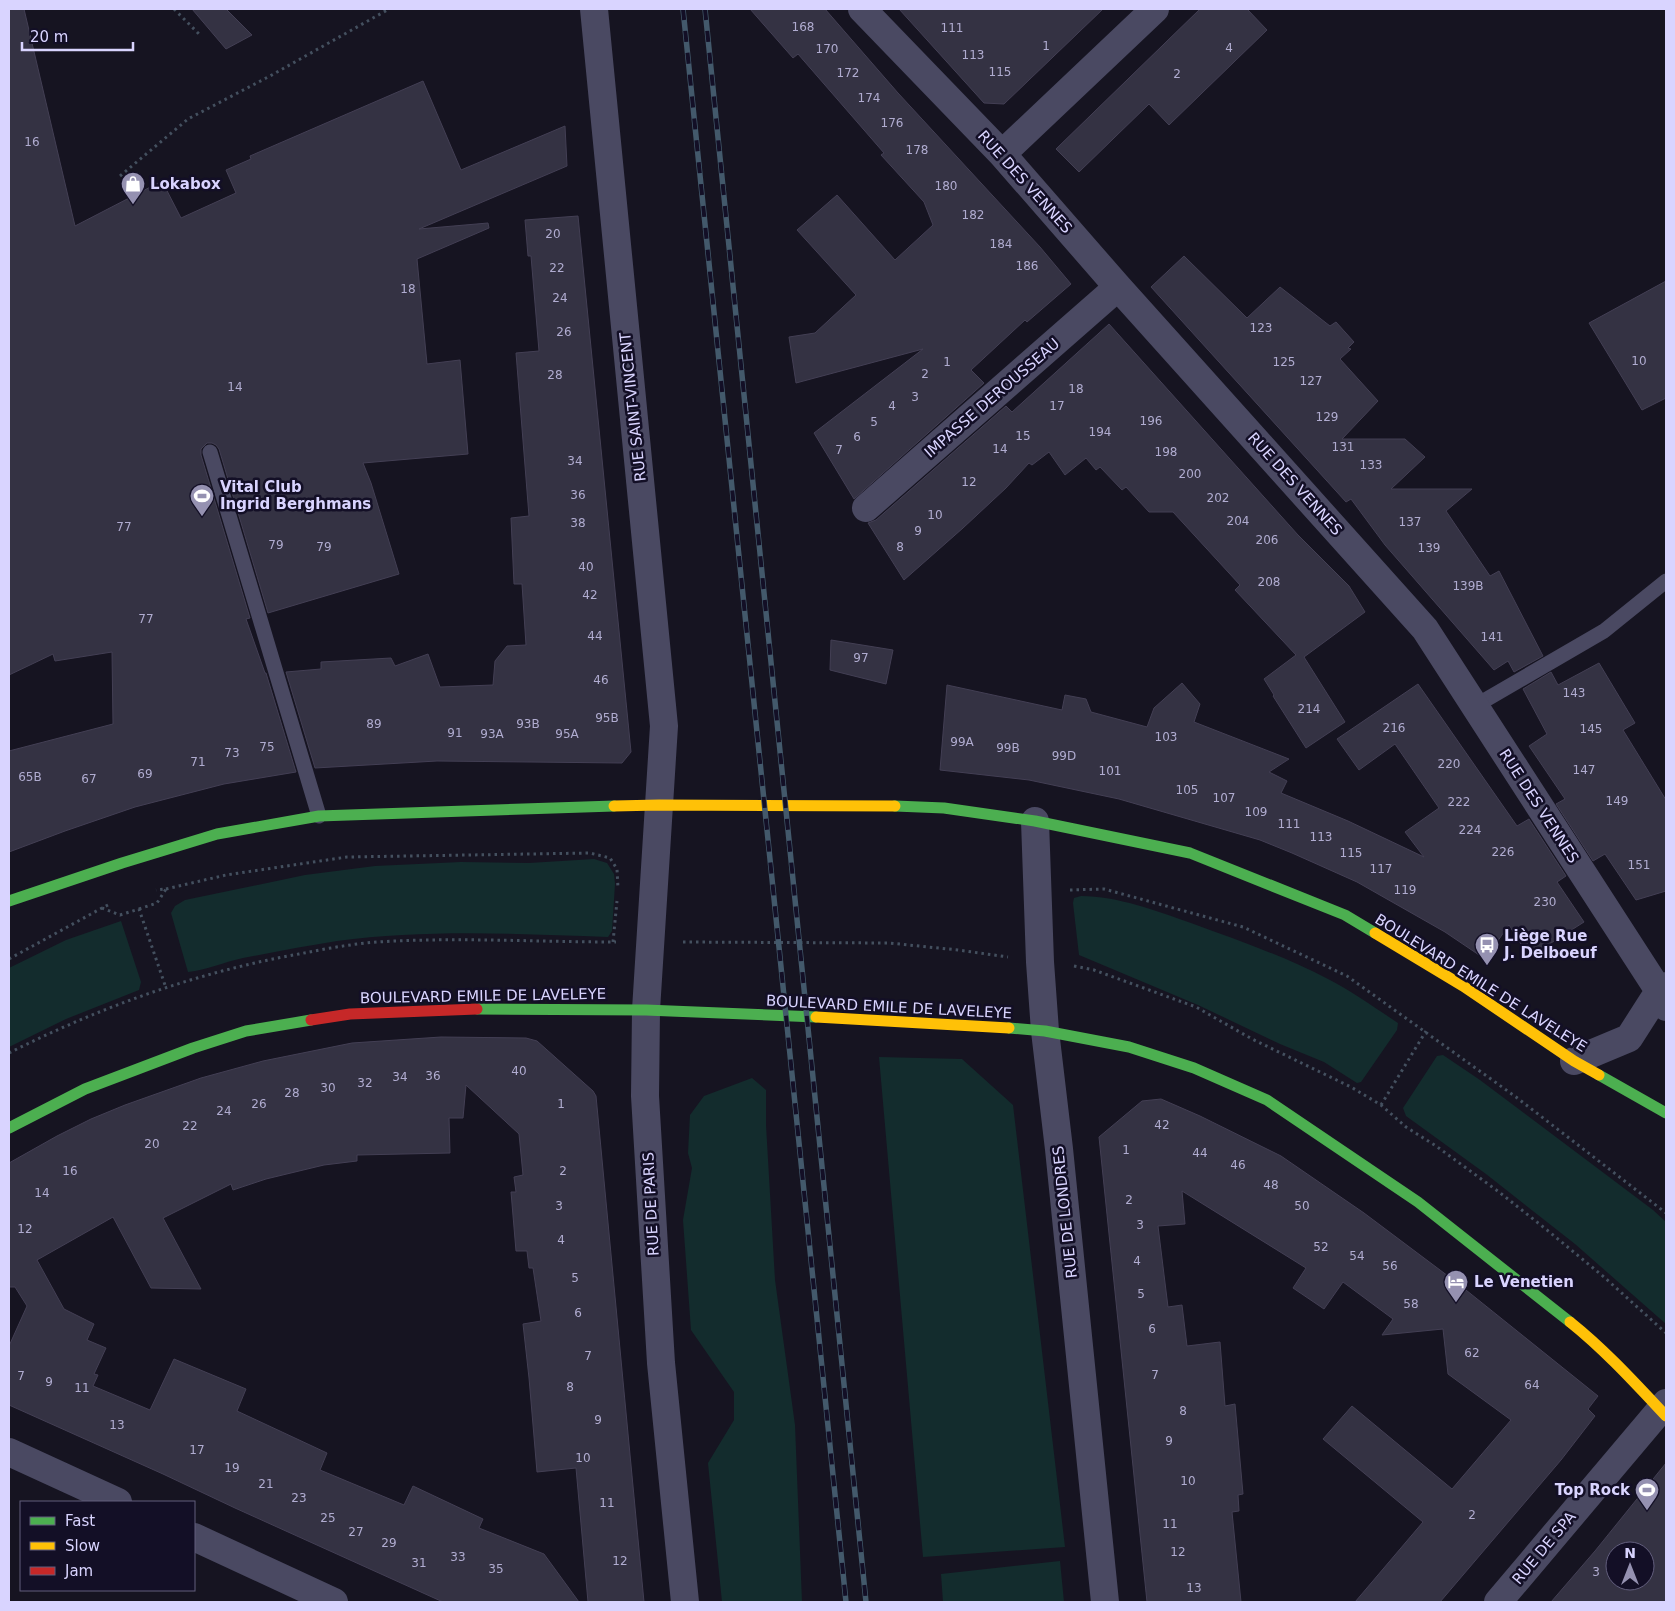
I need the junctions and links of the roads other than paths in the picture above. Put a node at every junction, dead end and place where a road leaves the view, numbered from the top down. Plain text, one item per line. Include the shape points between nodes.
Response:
1 (594, 9) edge
2 (862, 9) edge
3 (1155, 9) edge
4 (1002, 154) junction
5 (1118, 287) junction
6 (210, 452) dead end
7 (866, 508) dead end
8 (1666, 581) edge
9 (1475, 706) junction
10 (659, 805) junction
11 (319, 816) junction
12 (1035, 821) junction
13 (9, 901) edge
14 (1664, 995) edge
15 (646, 1010) junction
16 (1045, 1032) junction
17 (1574, 1061) junction
18 (1666, 1113) edge
19 (9, 1128) edge
20 (1664, 1409) edge
21 (9, 1452) edge
22 (116, 1501) edge
23 (195, 1538) edge
24 (334, 1602) edge
25 (685, 1602) edge
26 (1105, 1602) edge
27 (1498, 1602) edge

1 - 10 street, RUE SAINT-VINCENT via 664,726
2 - 4 street, RUE DES VENNES
3 - 4 street
4 - 5 street, RUE DES VENNES
5 - 7 street, IMPASSE DEROUSSEAU
5 - 9 street, RUE DES VENNES via 1425,629
6 - 11 lane
8 - 9 lane via 1604,631
9 - 14 street, RUE DES VENNES
10 - 11 street, BOULEVARD EMILE DE LAVELEYE
10 - 12 street, BOULEVARD EMILE DE LAVELEYE via 944,808
10 - 15 street, RUE DE PARIS
11 - 13 street, BOULEVARD EMILE DE LAVELEYE via 217,834
12 - 16 street, RUE DE LONDRES
12 - 17 street, BOULEVARD EMILE DE LAVELEYE via 1190,853 1345,915 1463,986
14 - 17 street via 1629,1038
15 - 16 street, BOULEVARD EMILE DE LAVELEYE via 885,1020
15 - 19 street, BOULEVARD EMILE DE LAVELEYE via 454,1009 360,1013 246,1031 85,1089
15 - 25 street, RUE DE PARIS via 645,1096 661,1363
16 - 20 street, BOULEVARD EMILE DE LAVELEYE via 1129,1047 1194,1068 1267,1100 1418,1202 1588,1337
16 - 26 street, RUE DE LONDRES
17 - 18 street, BOULEVARD EMILE DE LAVELEYE
20 - 27 street, RUE DE SPA
21 - 22 street
23 - 24 street

